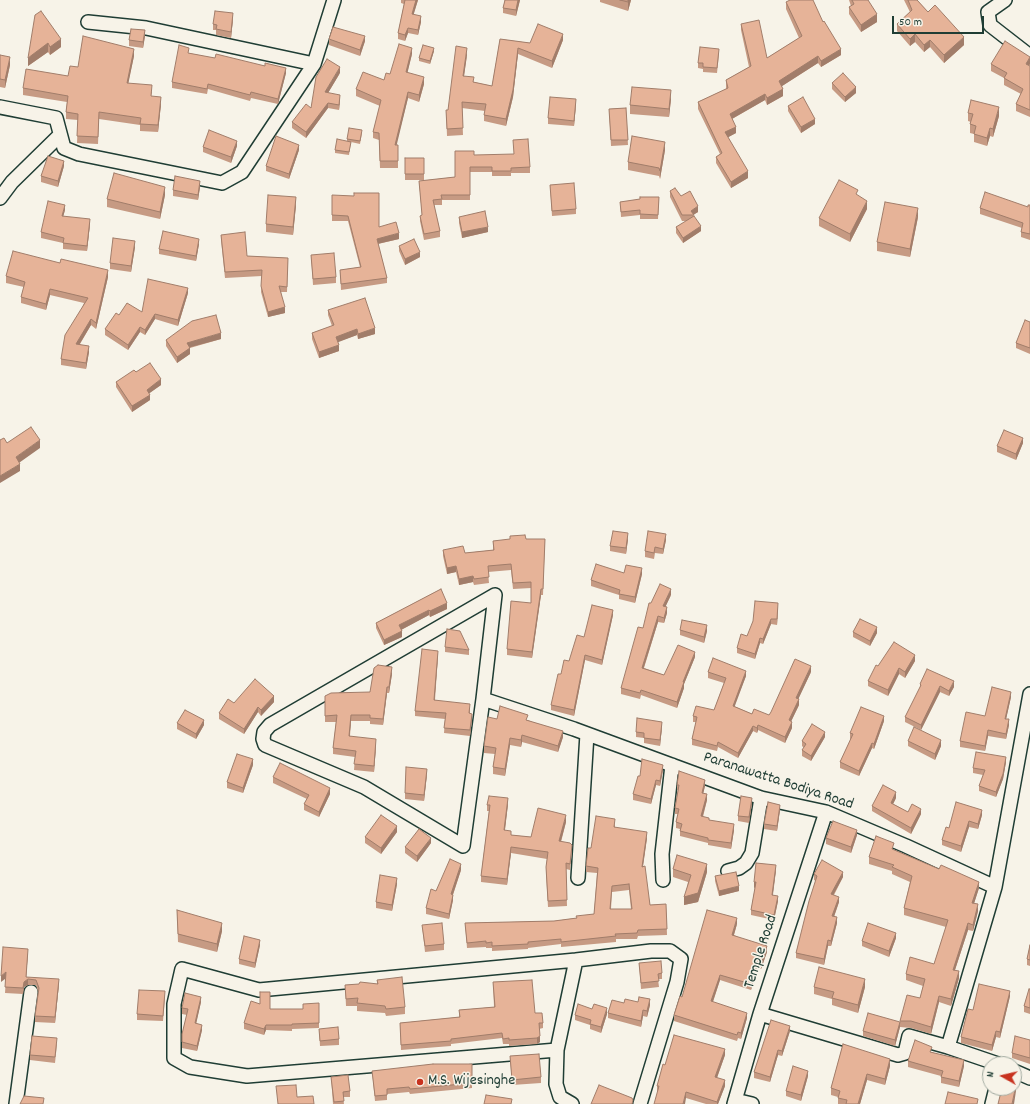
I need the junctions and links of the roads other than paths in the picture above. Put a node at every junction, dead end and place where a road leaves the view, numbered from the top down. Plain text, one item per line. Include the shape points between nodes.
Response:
1 (334, 0) edge
2 (1005, 0) edge
3 (88, 22) dead end
4 (1030, 56) edge
5 (314, 64) junction
6 (0, 107) edge
7 (60, 135) junction
8 (0, 198) edge
9 (1030, 694) edge
10 (483, 699) junction
11 (587, 734) junction
12 (1024, 753) edge
13 (672, 765) junction
14 (761, 798) junction
15 (826, 812) junction
16 (728, 871) dead end
17 (578, 878) dead end
18 (663, 880) dead end
19 (995, 887) junction
20 (576, 960) junction
21 (30, 992) dead end
22 (760, 1014) junction
23 (948, 1047) junction
24 (557, 1050) junction
25 (982, 1059) edge
26 (735, 1102) edge
27 (16, 1104) edge
28 (572, 1104) edge
29 (640, 1104) edge
30 (752, 1104) edge

1 - 5 street
2 - 4 street via 988,12 990,25
3 - 5 street via 146,28
5 - 7 street via 242,172 222,182 79,154 64,148
6 - 7 street via 56,118
7 - 8 street via 12,182
9 - 12 street
10 - 10 street via 494,595 270,725 264,732 263,739 265,745 364,786 463,846
10 - 11 street, Paranawatta Bodiya Road
11 - 13 street, Paranawatta Bodiya Road
11 - 17 street
12 - 19 street
13 - 14 street, Paranawatta Bodiya Road
13 - 18 street via 664,823
14 - 15 street, Paranawatta Bodiya Road
14 - 16 street via 752,853 746,863
15 - 19 street, Paranawatta Bodiya Road
15 - 22 street, Temple Road
19 - 23 street
20 - 24 street
20 - 24 street via 259,990 182,969 174,1004 174,1058 190,1067 247,1076
20 - 29 street via 651,951 670,951 681,959 677,982
21 - 27 street
22 - 23 street via 898,1055 905,1054 909,1036
22 - 26 street, Temple Road
23 - 25 street
24 - 28 street via 556,1084 560,1097
26 - 30 street

